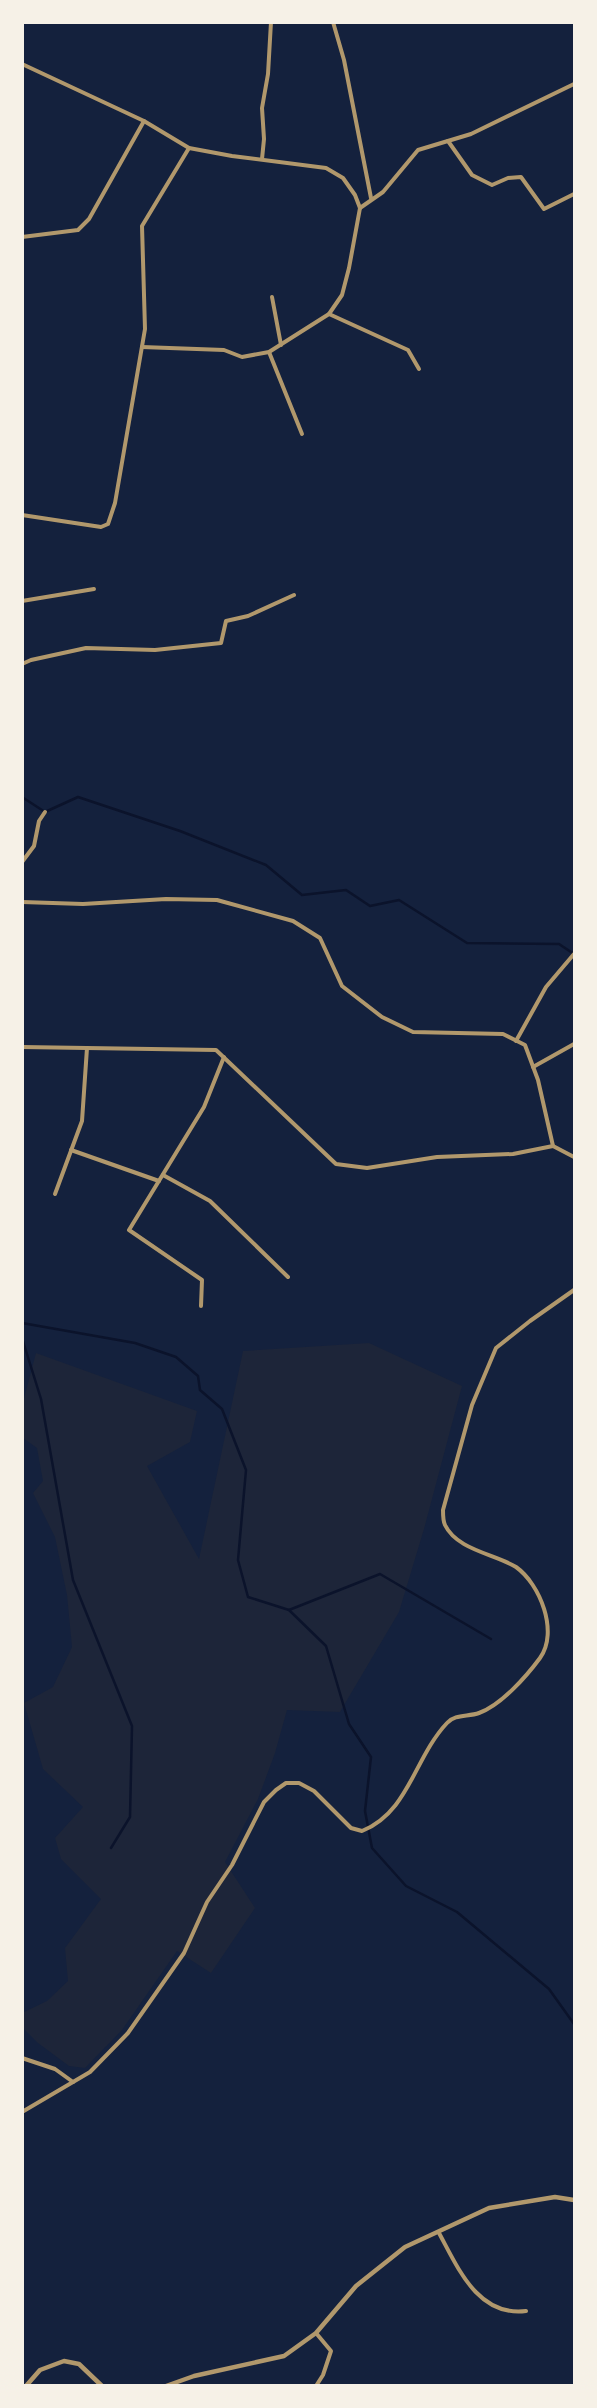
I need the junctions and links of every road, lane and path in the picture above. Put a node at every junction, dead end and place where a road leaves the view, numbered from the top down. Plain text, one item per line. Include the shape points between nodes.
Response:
1 (271, 22) edge
2 (333, 22) edge
3 (22, 64) edge
4 (574, 84) edge
5 (144, 121) junction
6 (448, 141) junction
7 (189, 148) junction
8 (262, 159) junction
9 (574, 194) edge
10 (371, 198) junction
11 (360, 208) junction
12 (22, 237) edge
13 (272, 297) dead end
14 (329, 314) junction
15 (281, 345) junction
16 (142, 347) junction
17 (269, 352) junction
18 (419, 368) dead end
19 (302, 434) dead end
20 (22, 515) edge
21 (94, 589) dead end
22 (294, 595) dead end
23 (22, 601) edge
24 (22, 664) edge
25 (45, 812) dead end
26 (22, 862) edge
27 (22, 902) edge
28 (574, 954) edge
29 (516, 1041) junction
30 (574, 1044) edge
31 (22, 1047) edge
32 (87, 1048) junction
33 (224, 1057) junction
34 (533, 1067) junction
35 (553, 1146) junction
36 (71, 1150) junction
37 (574, 1157) edge
38 (163, 1175) junction
39 (159, 1181) junction
40 (55, 1194) dead end
41 (288, 1278) dead end
42 (574, 1290) edge
43 (201, 1306) dead end
44 (22, 2058) edge
45 (73, 2082) junction
46 (22, 2112) edge
47 (574, 2200) edge
48 (439, 2232) junction
49 (526, 2311) dead end
50 (316, 2333) junction
51 (26, 2386) edge
52 (102, 2386) edge
53 (166, 2386) edge
54 (316, 2386) edge

1 - 8 street via 262,108
2 - 10 street via 344,60
3 - 5 street
4 - 6 street via 471,134
5 - 7 street
5 - 12 street via 89,219 78,230
6 - 9 street via 472,175 492,185 508,178 521,178 544,209
6 - 10 street via 418,150 383,192
7 - 8 street
7 - 16 street via 142,226 145,329
8 - 11 street via 326,168 350,185
10 - 11 street
11 - 14 street via 342,295
13 - 15 street
14 - 15 street
14 - 18 street via 408,350
15 - 17 street
16 - 17 street via 224,350 242,357
16 - 20 street via 115,503 108,524 101,527
17 - 19 street
21 - 23 street
22 - 24 street via 248,616 226,621 221,643 155,650 86,648
25 - 26 street via 34,846
27 - 29 street via 83,904 166,899 217,900 293,921 320,938 342,986 382,1017 413,1032 503,1034
28 - 29 street via 546,987
29 - 34 street via 525,1045
30 - 34 street
31 - 32 street
32 - 33 street via 216,1050
32 - 36 street via 82,1120
33 - 35 street via 336,1164 367,1168 437,1157 513,1154
33 - 38 street via 204,1107
34 - 35 street
35 - 37 street
36 - 39 street
36 - 40 street
38 - 39 street
38 - 41 street via 210,1201
39 - 43 street via 129,1230 202,1280
42 - 45 street via 496,1348 472,1405 443,1510 445,1525 458,1540 517,1568 538,1592 548,1619 542,1655 513,1690 478,1714 460,1716 448,1722 419,1764 397,1805 377,1825 362,1831 351,1828 314,1790 299,1783 286,1783 276,1790 264,1802 232,1865 207,1902 184,1953 128,2032 90,2072
44 - 45 street via 55,2069
45 - 46 street
47 - 48 street via 555,2197 488,2208
48 - 49 street via 476,2294 503,2310
48 - 50 street via 406,2247 356,2286
50 - 53 street via 284,2356 194,2376
50 - 54 street via 331,2351
51 - 52 street via 40,2370 64,2361 79,2364

